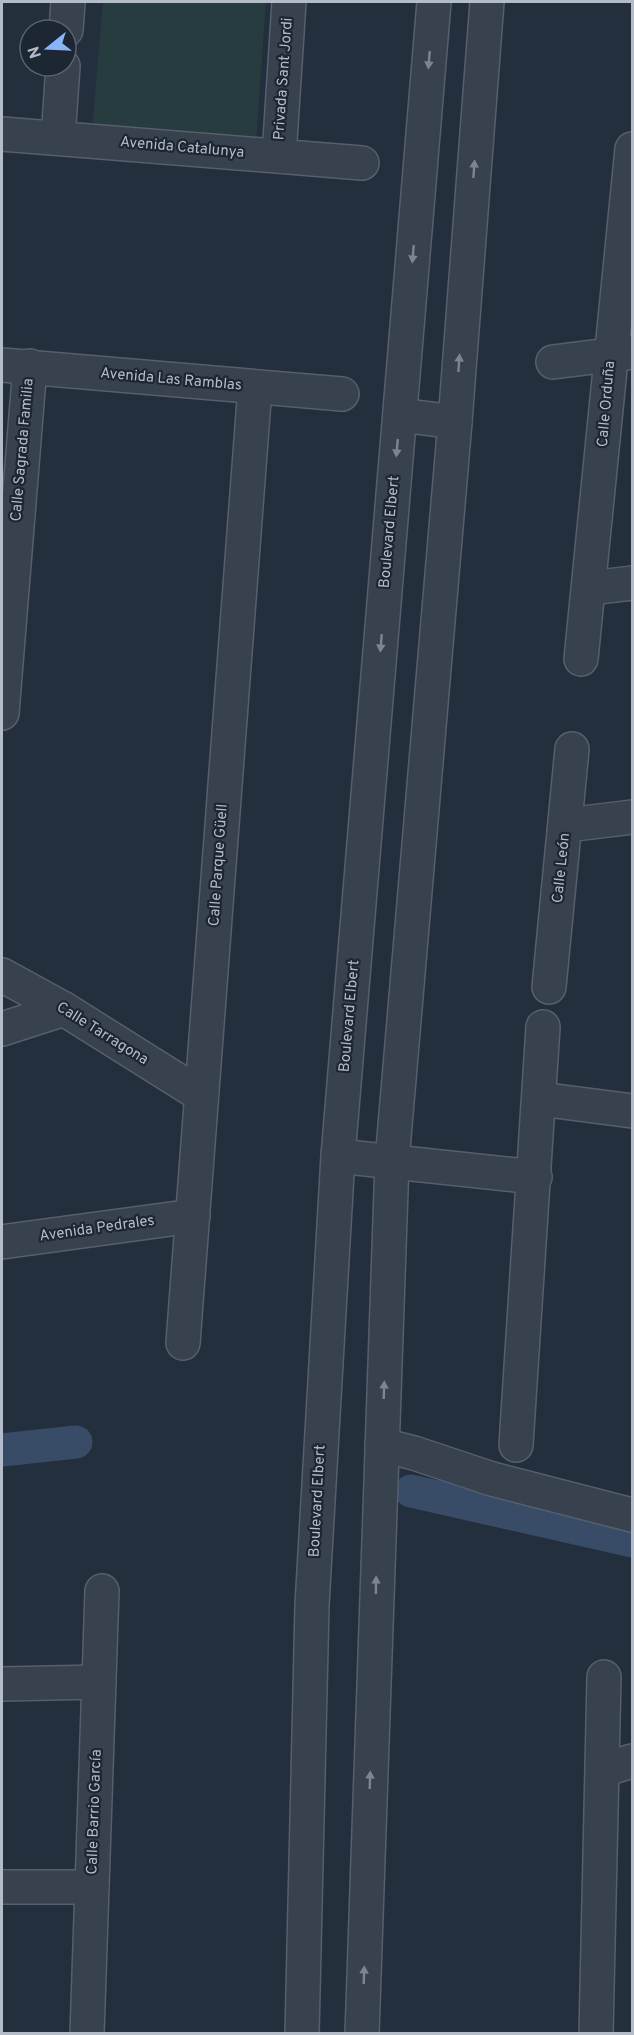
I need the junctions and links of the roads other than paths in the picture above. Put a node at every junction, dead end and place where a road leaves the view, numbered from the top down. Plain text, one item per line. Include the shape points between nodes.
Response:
1 (68, 2) edge
2 (289, 2) edge
3 (434, 2) edge
4 (487, 2) edge
5 (67, 18) edge
6 (62, 78) edge
7 (2, 134) edge
8 (58, 138) junction
9 (633, 149) edge
10 (279, 156) junction
11 (362, 163) dead end
12 (622, 353) edge
13 (554, 362) dead end
14 (16, 366) edge
15 (255, 387) junction
16 (342, 394) dead end
17 (400, 415) junction
18 (455, 422) junction
19 (633, 583) edge
20 (590, 588) junction
21 (581, 659) dead end
22 (2, 713) edge
23 (572, 749) dead end
24 (633, 817) edge
25 (567, 825) junction
26 (2, 975) edge
27 (549, 987) dead end
28 (64, 1009) junction
29 (543, 1027) dead end
30 (2, 1029) edge
31 (201, 1095) junction
32 (540, 1099) junction
33 (633, 1111) edge
34 (338, 1156) junction
35 (392, 1161) junction
36 (535, 1177) junction
37 (193, 1216) junction
38 (2, 1242) edge
39 (183, 1343) dead end
40 (382, 1445) junction
41 (516, 1445) dead end
42 (633, 1515) edge
43 (102, 1591) dead end
44 (604, 1677) dead end
45 (99, 1682) junction
46 (2, 1684) edge
47 (618, 1765) edge
48 (2, 1887) edge
49 (92, 1887) junction
50 (87, 2034) edge
51 (302, 2034) edge
52 (362, 2034) edge
53 (596, 2034) edge

1 - 5 street
2 - 10 street, Privada Sant Jordi
3 -> 17 street, Boulevard Elbert
18 -> 4 street
6 - 8 street
7 - 8 street, Avenida Catalunya
8 - 10 street, Avenida Catalunya
9 - 12 street, Calle Orduña
10 - 11 street, Avenida Catalunya
12 - 13 street
12 - 20 street, Calle Orduña
14 - 15 street, Avenida Las Ramblas
14 - 22 street, Calle Sagrada Familia
15 - 16 street, Avenida Las Ramblas
15 - 31 street, Calle Parque Güell
17 - 18 street
17 -> 34 street, Boulevard Elbert
18 - 35 street
19 - 20 street
20 - 21 street, Calle Orduña
23 - 25 street, Calle León
24 - 25 street
25 - 27 street, Calle León
26 - 28 street, Calle Tarragona
28 - 30 street
28 - 31 street, Calle Tarragona
29 - 32 street
31 - 37 street, Calle Parque Güell
32 - 33 street
32 - 36 street
34 - 35 street
34 - 51 street, Boulevard Elbert via 312,1605
35 - 36 street
40 -> 35 street
36 - 41 street
37 - 38 street, Avenida Pedrales
37 - 39 street, Calle Parque Güell
40 - 42 street via 492,1479
52 -> 40 street
43 - 45 street, Calle Barrio García
44 - 47 street
45 - 46 street
45 - 49 street, Calle Barrio García
47 - 53 street
48 - 49 street
49 - 50 street, Calle Barrio García

